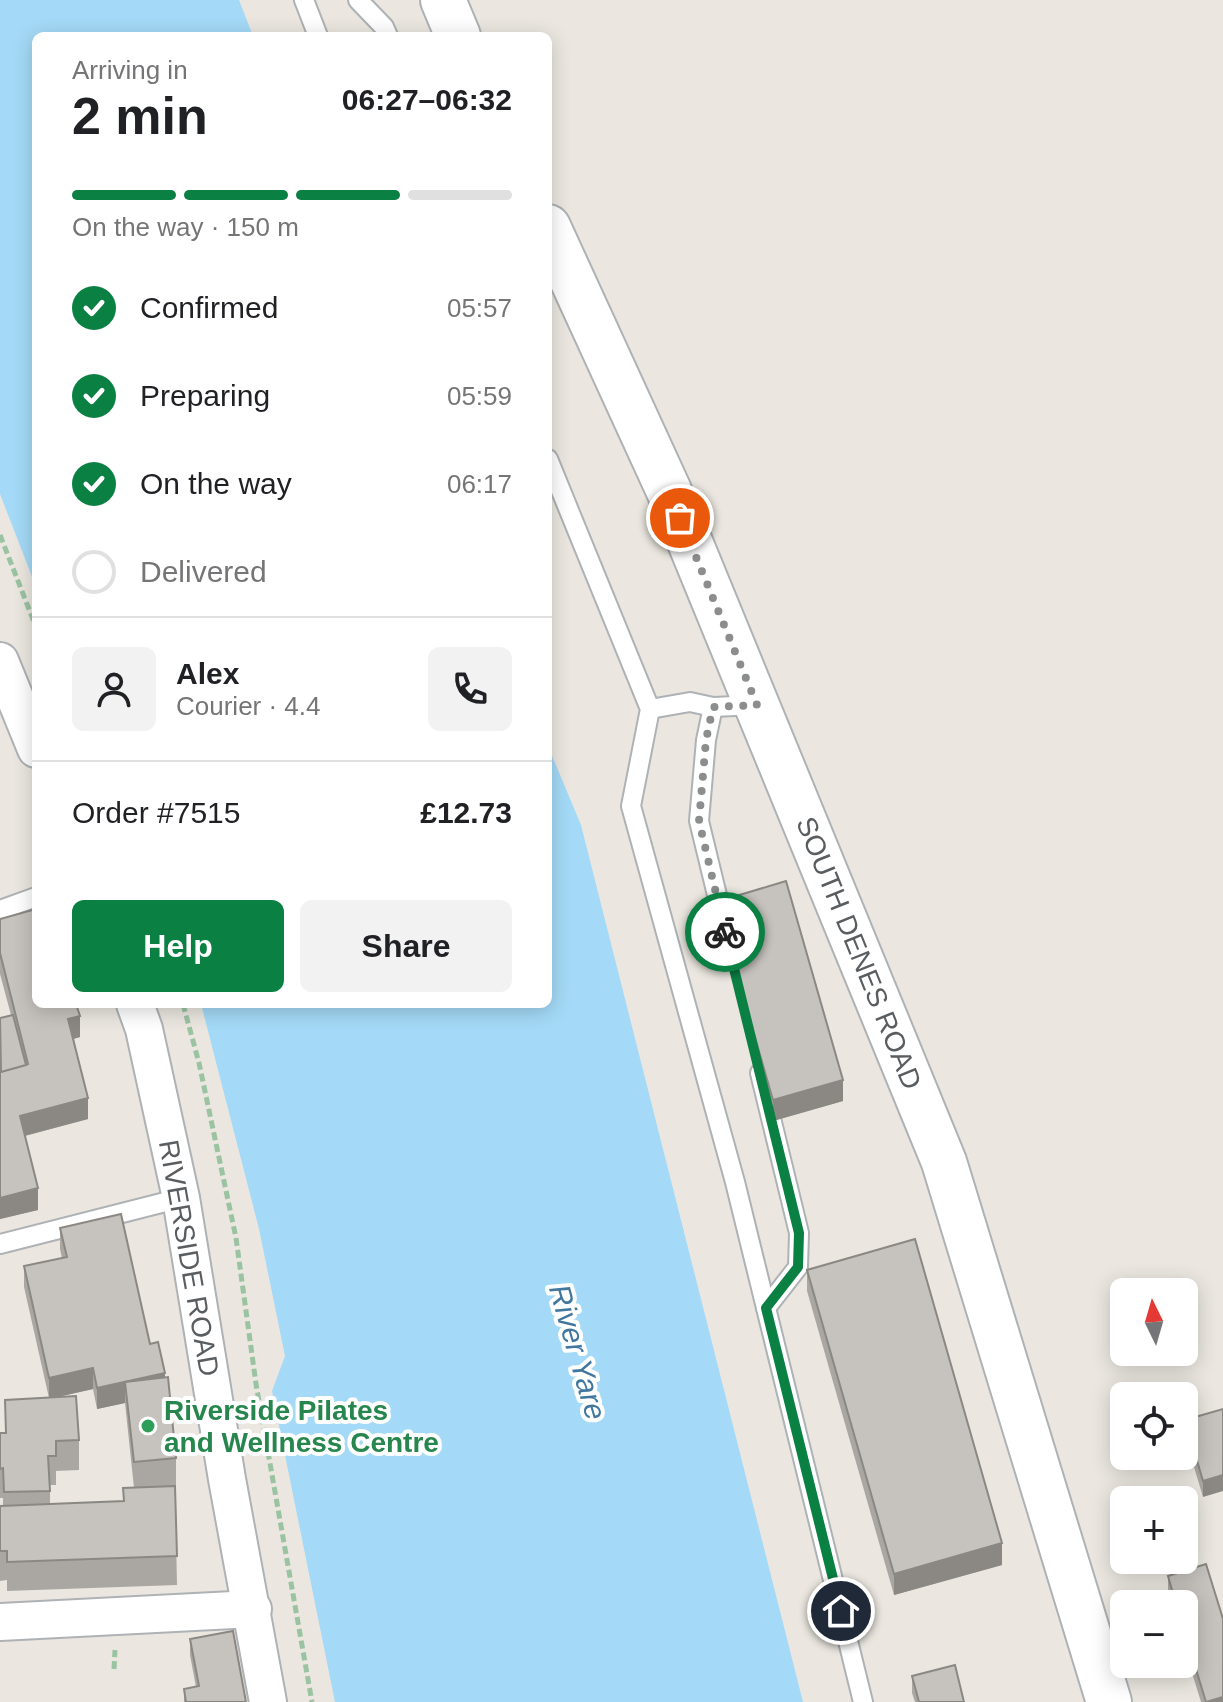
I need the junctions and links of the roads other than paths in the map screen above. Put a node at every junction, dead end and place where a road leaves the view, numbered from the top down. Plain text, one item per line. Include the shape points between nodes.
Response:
1 (304, 0) edge
2 (358, 0) edge
3 (443, 0) edge
4 (316, 32) edge
5 (386, 32) edge
6 (456, 32) edge
7 (554, 256) edge
8 (552, 469) edge
9 (0, 661) edge
10 (757, 705) junction
11 (713, 707) junction
12 (650, 709) junction
13 (32, 739) edge
14 (32, 898) edge
15 (0, 910) edge
16 (728, 943) edge
17 (136, 1008) edge
18 (754, 1050) edge
19 (181, 1198) junction
20 (0, 1244) edge
21 (766, 1308) junction
22 (253, 1609) junction
23 (0, 1622) edge
24 (268, 1702) edge
25 (863, 1702) edge
26 (1109, 1702) edge

1 - 4 lane
2 - 5 lane
3 - 6 street
7 - 10 street, SOUTH DENES ROAD via 669,491
8 - 12 lane
9 - 13 street
10 - 11 lane
10 - 26 street, SOUTH DENES ROAD via 944,1162
11 - 12 lane via 690,702
11 - 16 lane via 699,821
12 - 21 lane via 631,806
14 - 15 lane
17 - 19 street, RIVERSIDE ROAD
18 - 21 lane via 799,1233 798,1267
19 - 20 lane
19 - 22 street, RIVERSIDE ROAD
21 - 25 lane
22 - 23 street
22 - 24 street, RIVERSIDE ROAD

